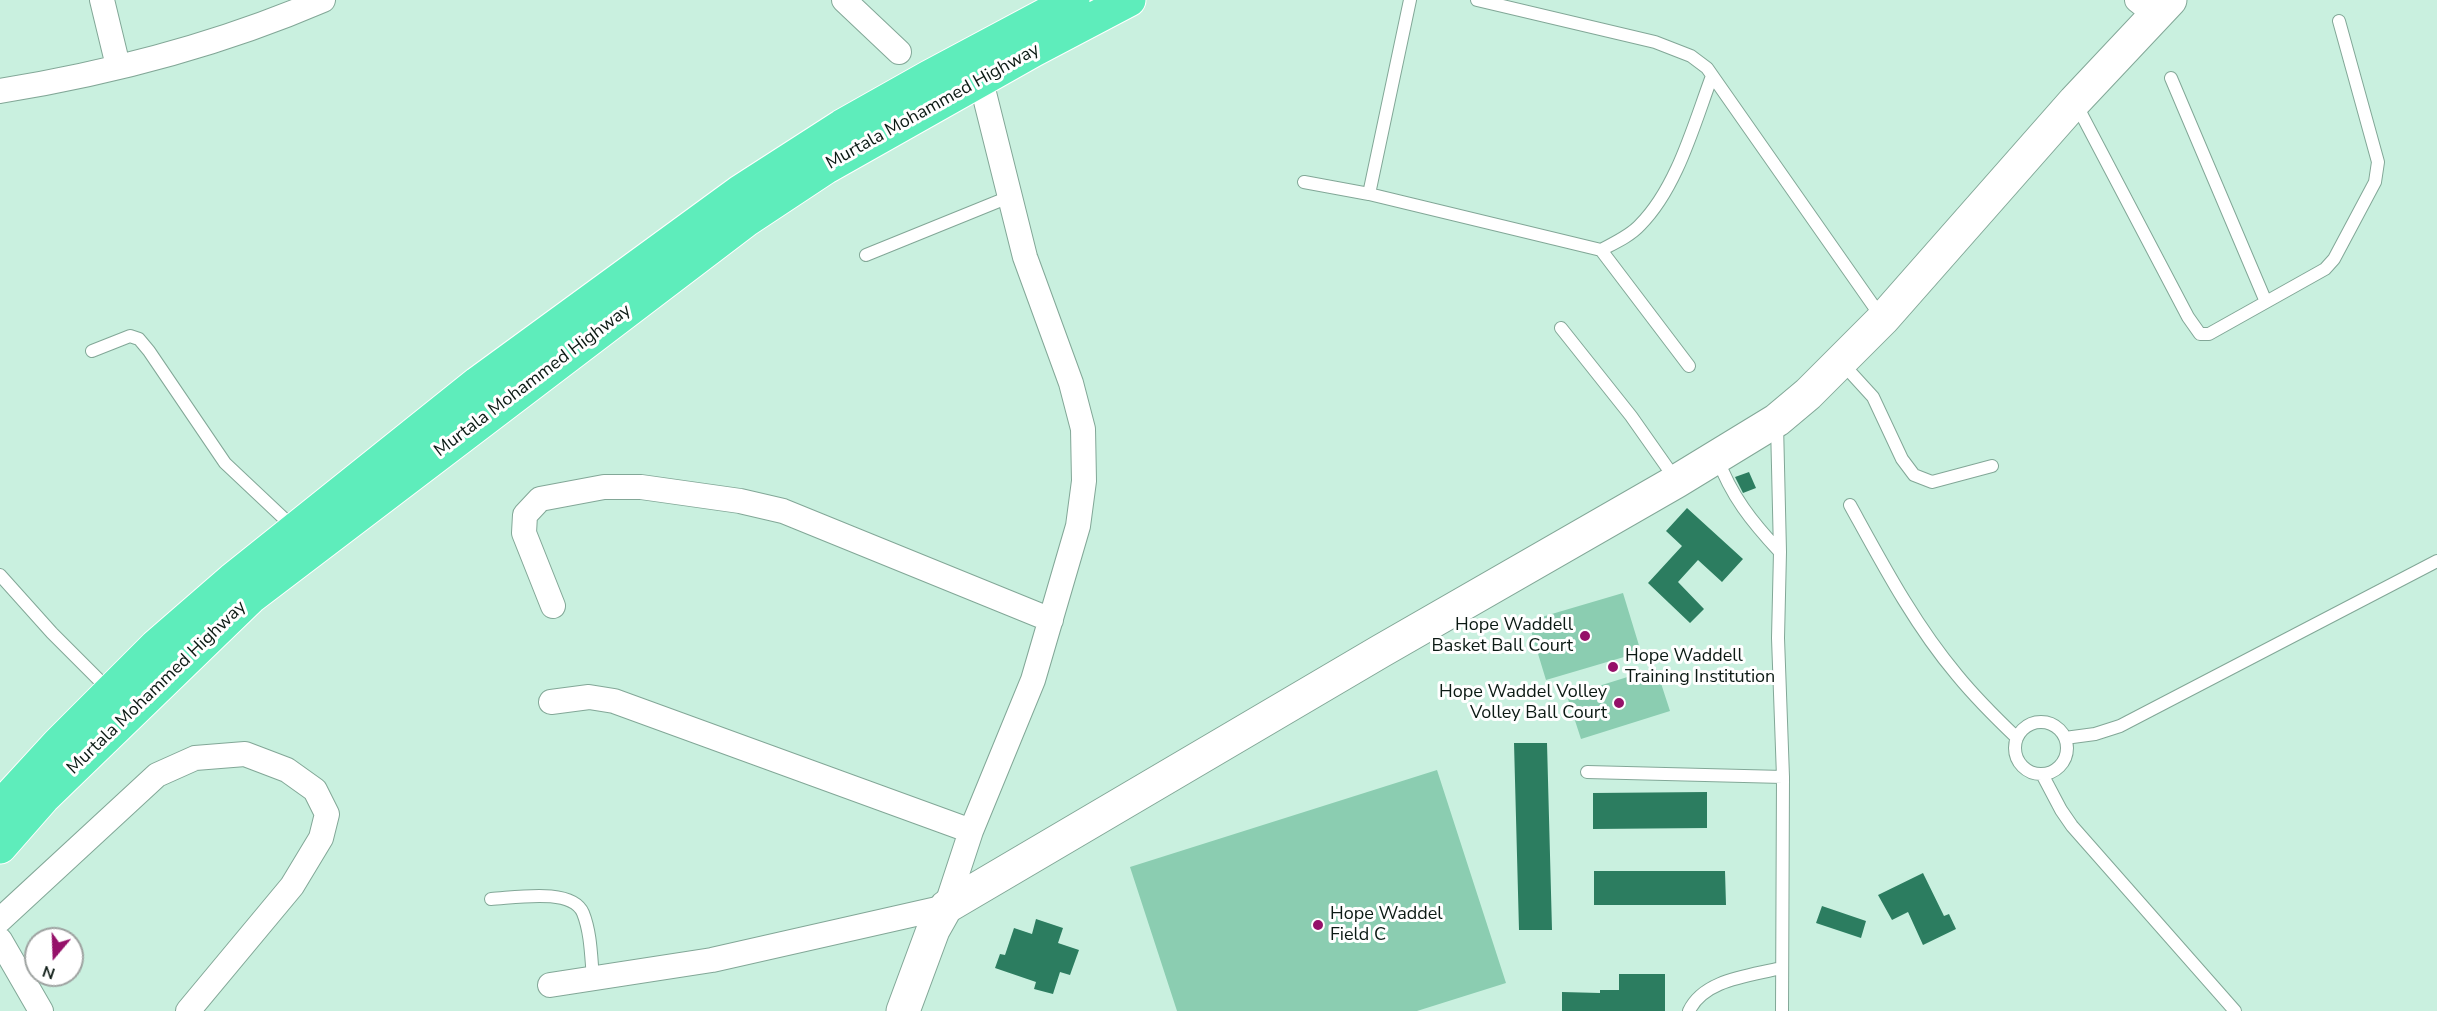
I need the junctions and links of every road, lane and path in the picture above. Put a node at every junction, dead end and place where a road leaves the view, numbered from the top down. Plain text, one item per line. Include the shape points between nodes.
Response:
1 (102, 0) edge
2 (323, 0) edge
3 (844, 0) edge
4 (1073, 0) edge
5 (1129, 0) edge
6 (1410, 0) edge
7 (1477, 0) edge
8 (2154, 5) edge
9 (294, 6) edge
10 (2339, 21) dead end
11 (899, 52) dead end
12 (118, 66) junction
13 (977, 67) junction
14 (1712, 76) junction
15 (2171, 78) dead end
16 (0, 90) edge
17 (2075, 101) junction
18 (1304, 182) dead end
19 (1369, 194) junction
20 (1009, 197) junction
21 (1601, 250) junction
22 (866, 255) dead end
23 (2266, 302) junction
24 (1883, 319) junction
25 (1560, 327) dead end
26 (92, 351) dead end
27 (1841, 363) junction
28 (1689, 366) dead end
29 (1777, 420) junction
30 (1717, 456) junction
31 (1992, 466) dead end
32 (1677, 481) junction
33 (1850, 505) dead end
34 (295, 529) junction
35 (1780, 552) junction
36 (2437, 561) edge
37 (0, 575) edge
38 (553, 606) dead end
39 (1051, 620) junction
40 (111, 692) junction
41 (551, 702) dead end
42 (2017, 738) junction
43 (2065, 738) junction
44 (1587, 772) dead end
45 (2042, 774) junction
46 (1783, 777) junction
47 (0, 807) edge
48 (971, 831) junction
49 (0, 847) edge
50 (491, 899) dead end
51 (946, 907) junction
52 (0, 920) edge
53 (0, 940) edge
54 (1781, 968) junction
55 (593, 978) junction
56 (550, 985) dead end
57 (41, 1011) edge
58 (188, 1011) edge
59 (903, 1011) edge
60 (1689, 1011) edge
61 (1782, 1011) edge
62 (2235, 1011) edge

1 - 12 street
2 - 9 street
3 - 11 street
4 - 13 highway, Murtala Mohammed Highway
5 - 13 highway, Murtala Mohammed Highway
6 - 19 lane
7 - 14 lane via 1655,42 1691,56
8 - 17 street
9 - 12 street via 223,38
10 - 23 lane via 2378,162 2375,182 2325,269
12 - 16 street via 50,83
13 - 20 street
13 - 34 highway, Murtala Mohammed Highway via 842,126 741,191 478,383
13 - 49 highway, Murtala Mohammed Highway via 745,221 252,596 43,798
14 - 21 lane via 1673,178 1654,210 1639,227
14 - 24 lane
15 - 23 lane
17 - 23 lane via 2200,334 2209,334
17 - 24 street
18 - 19 lane
19 - 21 lane
20 - 22 lane
20 - 39 street via 1083,429 1084,482 1078,526
21 - 28 lane
24 - 27 street
25 - 32 lane
26 - 34 lane via 130,336 139,339 225,463
27 - 29 street
27 - 31 lane via 1873,397 1902,459 1914,475 1932,482
29 - 30 street
29 - 35 lane
30 - 32 street
30 - 35 lane via 1750,520
32 - 51 street
33 - 42 lane via 1892,582 1930,639 1956,674
34 - 40 highway, Murtala Mohammed Highway via 156,646
35 - 46 lane via 1778,638
36 - 43 lane via 2120,726
37 - 40 lane
38 - 39 street via 524,533 525,515 540,499 604,487 641,487 783,511
39 - 48 street via 1033,680
40 - 47 highway, Murtala Mohammed Highway
41 - 48 street via 589,697 614,701
42 - 43 lane via 2028,725 2045,722
42 - 45 lane via 2019,763 2026,770
43 - 45 lane via 2067,754 2063,762 2050,773
44 - 46 lane
45 - 62 lane via 2072,826
46 - 54 lane
48 - 51 street
50 - 55 lane via 546,896 576,904 583,913 590,940
51 - 55 street via 712,960
51 - 59 street via 933,930
52 - 58 street via 157,775 195,758 245,754 287,770 315,790 327,814 321,838 292,886
53 - 57 street
54 - 60 lane via 1712,987 1695,1000
54 - 61 lane
55 - 56 street

